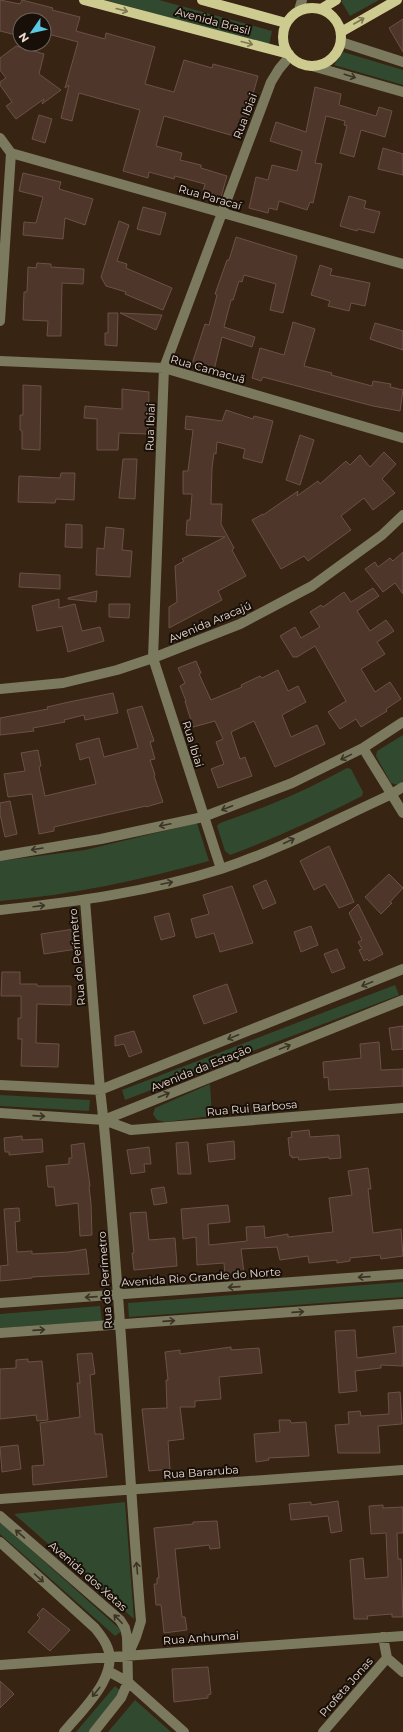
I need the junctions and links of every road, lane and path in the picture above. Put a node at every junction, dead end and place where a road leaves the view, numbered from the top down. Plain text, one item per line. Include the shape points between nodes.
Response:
1 (84, 0) edge
2 (202, 0) edge
3 (302, 0) edge
4 (336, 0) edge
5 (397, 0) edge
6 (321, 9) junction
7 (299, 10) junction
8 (286, 23) junction
9 (341, 37) junction
10 (289, 55) junction
11 (403, 62) edge
12 (312, 66) junction
13 (403, 92) edge
14 (0, 138) edge
15 (11, 153) junction
16 (222, 212) junction
17 (403, 264) edge
18 (0, 321) edge
19 (0, 361) edge
20 (164, 368) junction
21 (403, 438) edge
22 (403, 515) edge
23 (153, 658) junction
24 (0, 689) edge
25 (403, 722) edge
26 (363, 748) junction
27 (403, 787) edge
28 (390, 795) junction
29 (403, 813) edge
30 (203, 817) junction
31 (0, 856) edge
32 (221, 869) junction
33 (85, 900) junction
34 (0, 910) edge
35 (403, 969) edge
36 (403, 1000) edge
37 (0, 1086) edge
38 (100, 1090) junction
39 (403, 1108) edge
40 (0, 1113) edge
41 (104, 1120) junction
42 (403, 1274) edge
43 (119, 1295) junction
44 (0, 1303) edge
45 (403, 1304) edge
46 (120, 1325) junction
47 (0, 1333) edge
48 (403, 1470) edge
49 (130, 1489) junction
50 (0, 1499) edge
51 (0, 1516) edge
52 (0, 1542) edge
53 (403, 1636) edge
54 (383, 1638) junction
55 (128, 1655) junction
56 (110, 1656) junction
57 (387, 1658) junction
58 (0, 1665) edge
59 (108, 1671) junction
60 (403, 1672) edge
61 (128, 1682) junction
62 (64, 1732) edge
63 (94, 1732) edge
64 (184, 1732) edge
65 (323, 1732) edge

1 -> 10 main road, Avenida Brasil
2 - 8 main road, Avenida Brasil
3 - 7 street
4 - 6 main road
9 -> 5 main road
6 - 7 main road
6 - 9 main road via 337,22
7 - 8 main road
8 - 10 main road via 283,33 284,44
9 - 11 street
9 - 12 main road via 336,54 325,63
10 - 12 main road via 296,61
10 - 16 street, Rua Ibiai via 271,82
12 -> 13 street
14 - 15 street
15 - 16 street, Rua Paracaí
15 - 18 street
16 - 17 street, Rua Paracaí
16 - 20 street, Rua Ibiai
19 - 20 street, Rua Camacuã
20 - 21 street, Rua Camacuã
20 - 23 street, Rua Ibiai
22 - 23 street, Avenida Aracajú via 382,535 312,586 240,624
23 - 24 street, Avenida Aracajú via 117,670 63,682
23 - 30 street, Rua Ibiai
25 - 26 street
26 - 28 street
26 -> 30 street via 292,783
27 - 28 street
28 - 29 street
32 -> 28 street via 269,851
30 -> 31 street via 101,839
30 - 32 street, Rua Ibiai
33 -> 32 street via 174,882
34 -> 33 street
33 - 38 street, Rua do Perímetro
35 -> 38 street, Avenida da Estação
41 -> 36 street, Avenida da Estação
37 - 38 street, Avenida da Estação
38 - 41 street, Rua do Perímetro
39 - 41 street, Rua Rui Barbosa via 131,1130
40 -> 41 street, Avenida da Estação
41 - 43 street, Rua do Perímetro
42 -> 43 street, Avenida Rio Grande do Norte
43 -> 44 street, Avenida Rio Grande do Norte
43 - 46 street, Rua do Perímetro
46 -> 45 street
47 -> 46 street
46 - 49 street, Rua do Perímetro
48 - 49 street, Rua Bararuba
49 - 50 street, Rua Bararuba
55 -> 49 street, Rua do Perímetro via 141,1621
55 -> 51 street, Avenida dos Xetas via 128,1637 120,1620
52 -> 56 street via 95,1628 106,1644
53 - 54 street, Rua Anhumai
54 - 55 street, Rua Anhumai
54 - 57 street
55 - 56 street, Rua Anhumai
55 - 61 street, Avenida dos Xetas
56 - 58 street, Rua Anhumai
56 - 59 street
57 - 60 street
57 - 65 street, Profeta Jonas
59 - 61 street
59 -> 62 street via 102,1685
61 - 63 street, Avenida dos Xetas via 121,1698
61 - 64 street

